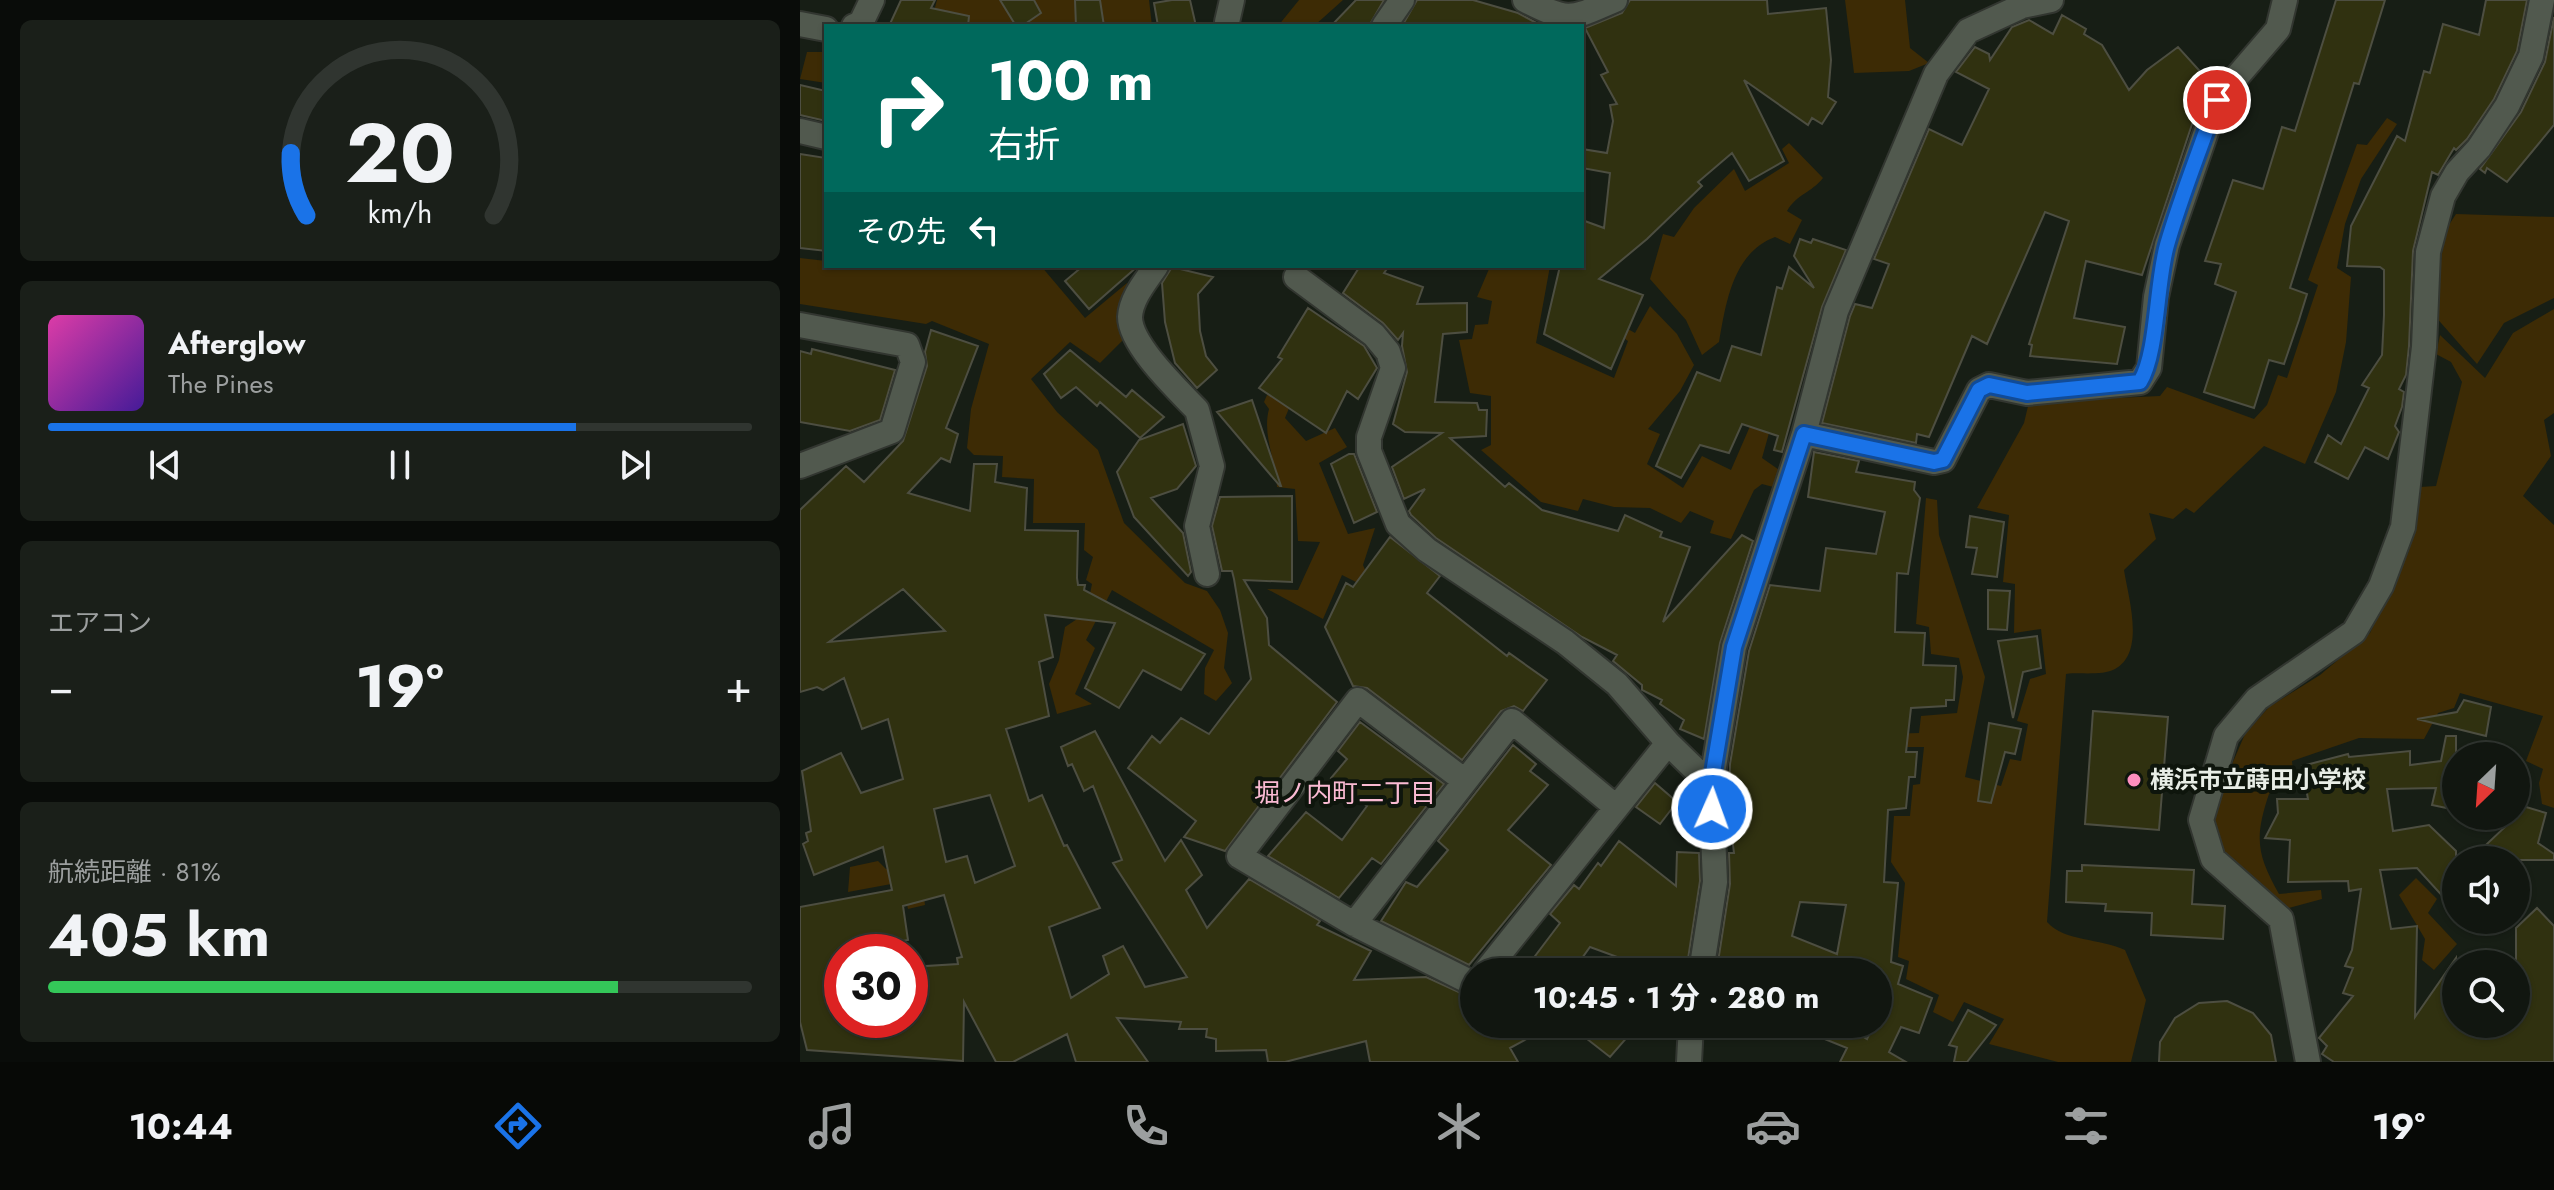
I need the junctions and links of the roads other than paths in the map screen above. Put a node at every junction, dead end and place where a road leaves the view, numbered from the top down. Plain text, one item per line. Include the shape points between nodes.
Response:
1 (872, 0) edge
2 (1402, 0) edge
3 (1525, 0) edge
4 (1615, 0) edge
5 (2051, 0) edge
6 (2285, 0) edge
7 (2542, 0) edge
8 (800, 24) edge
9 (859, 24) edge
10 (1385, 24) edge
11 (824, 29) edge
12 (800, 131) edge
13 (824, 137) edge
14 (1155, 268) edge
15 (1296, 277) dead end
16 (800, 325) edge
17 (1804, 434) junction
18 (800, 466) edge
19 (1207, 574) dead end
20 (1668, 743) junction
21 (1465, 781) junction
22 (1711, 785) junction
23 (1616, 807) junction
24 (1354, 924) junction
25 (1496, 958) edge
26 (1703, 958) edge
27 (1460, 977) edge
28 (1690, 1038) edge
29 (1689, 1062) edge
30 (2308, 1062) edge

1 - 9 street
2 - 10 street
3 - 4 street via 1572,18
5 - 17 street via 2022,6 1968,31 1936,74 1836,311
6 - 17 street via 2278,29 2217,100 2167,245 2149,368 2140,382 2027,393 1989,385 1979,390 1943,460 1934,462
7 - 30 street via 2531,56 2507,106 2443,196 2428,252 2424,347 2403,527 2381,586 2354,632 2257,699 2226,736 2201,820 2213,859 2281,919
8 - 11 street
12 - 13 street
14 - 19 street via 1130,318 1143,349 1200,419 1212,466 1197,526
15 - 20 street via 1374,335 1388,352 1393,368 1369,451 1398,524 1617,684
16 - 18 street via 907,345 913,362 892,431
17 - 22 street via 1734,647
20 - 22 street
20 - 23 street
21 - 23 street via 1512,721
21 - 24 street
21 - 24 street via 1358,700 1239,856
22 - 26 street via 1715,882
23 - 25 street
24 - 27 street
28 - 29 street

